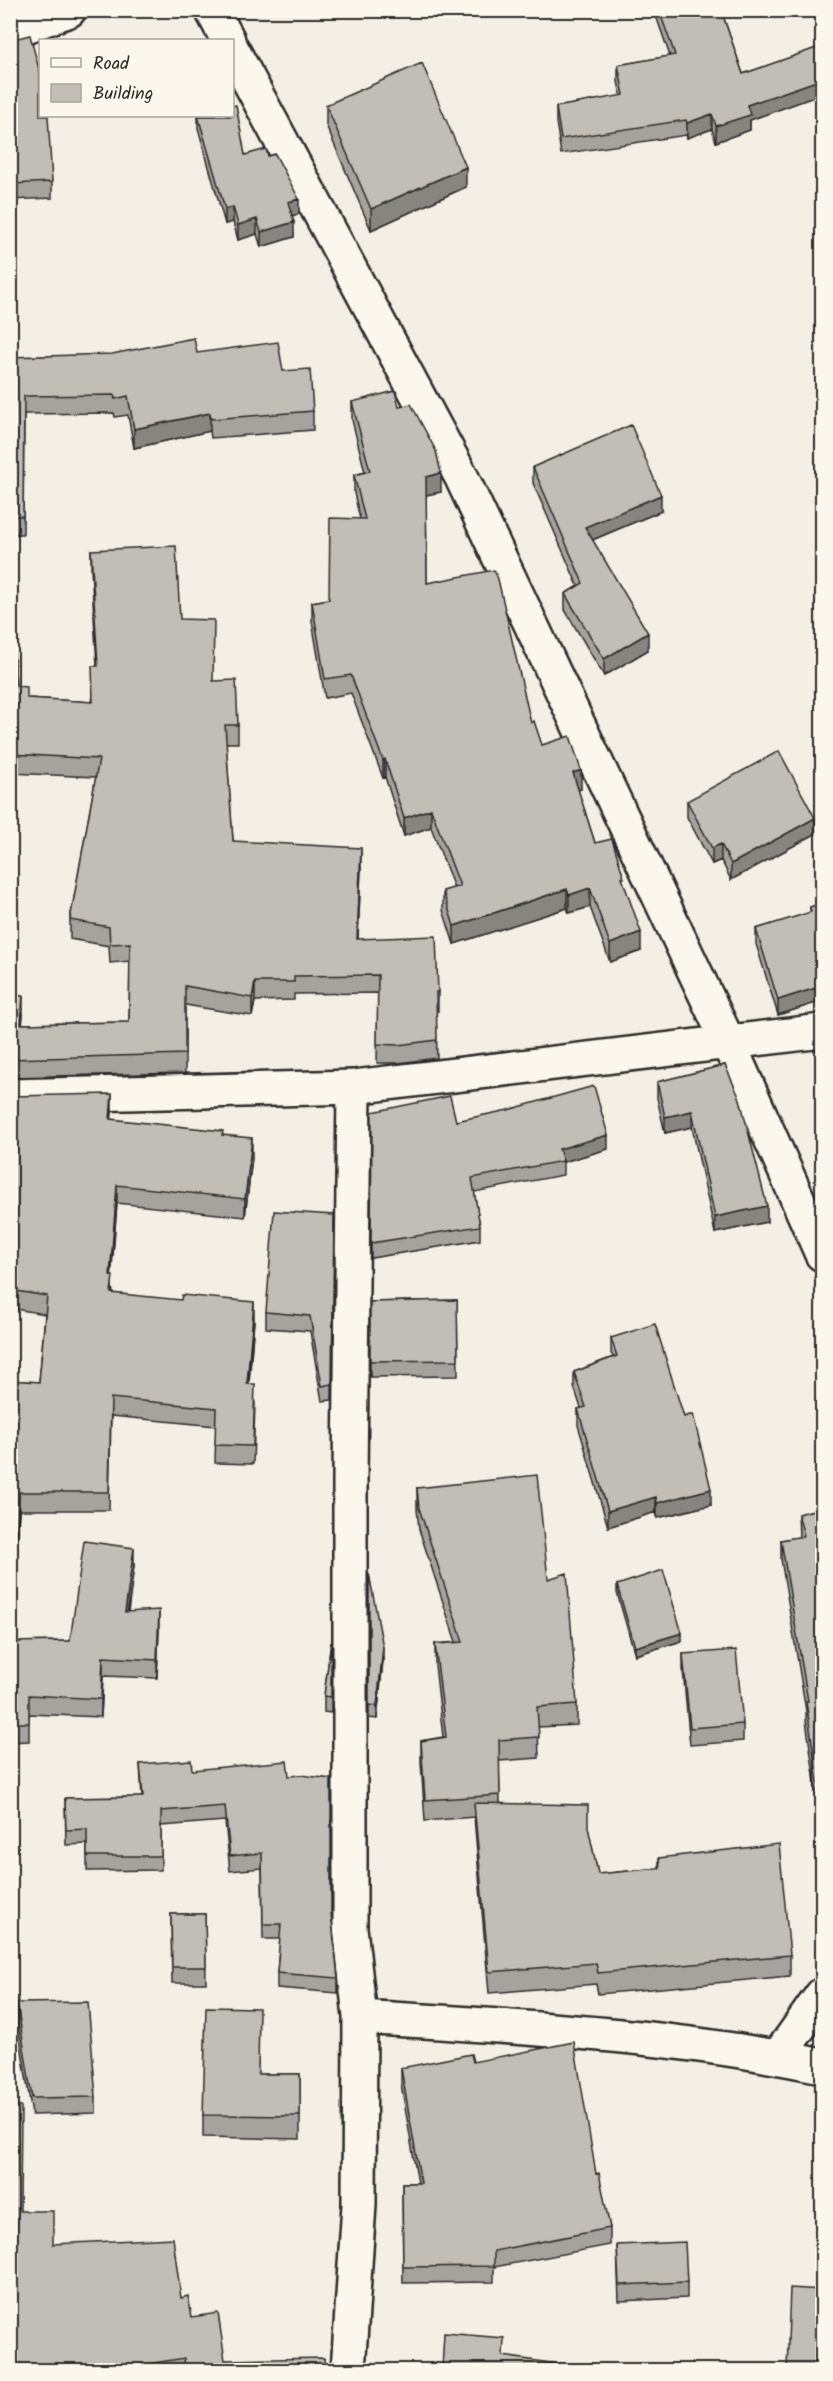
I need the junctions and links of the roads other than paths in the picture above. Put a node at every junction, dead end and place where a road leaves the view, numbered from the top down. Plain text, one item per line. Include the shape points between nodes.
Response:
1 (69, 10) edge
2 (212, 10) edge
3 (10, 32) edge
4 (227, 39) edge
5 (234, 53) edge
6 (822, 1030) edge
7 (728, 1042) junction
8 (354, 1087) junction
9 (10, 1096) edge
10 (822, 1254) edge
11 (822, 1995) edge
12 (360, 2017) junction
13 (778, 2057) junction
14 (822, 2066) edge
15 (348, 2370) edge

1 - 3 street
2 - 4 street
5 - 7 street via 461,476
6 - 7 street
7 - 8 street
7 - 10 street
8 - 9 street
8 - 12 street via 350,1928
11 - 13 street
12 - 13 street via 593,2033
12 - 15 street via 358,2205
13 - 14 street

